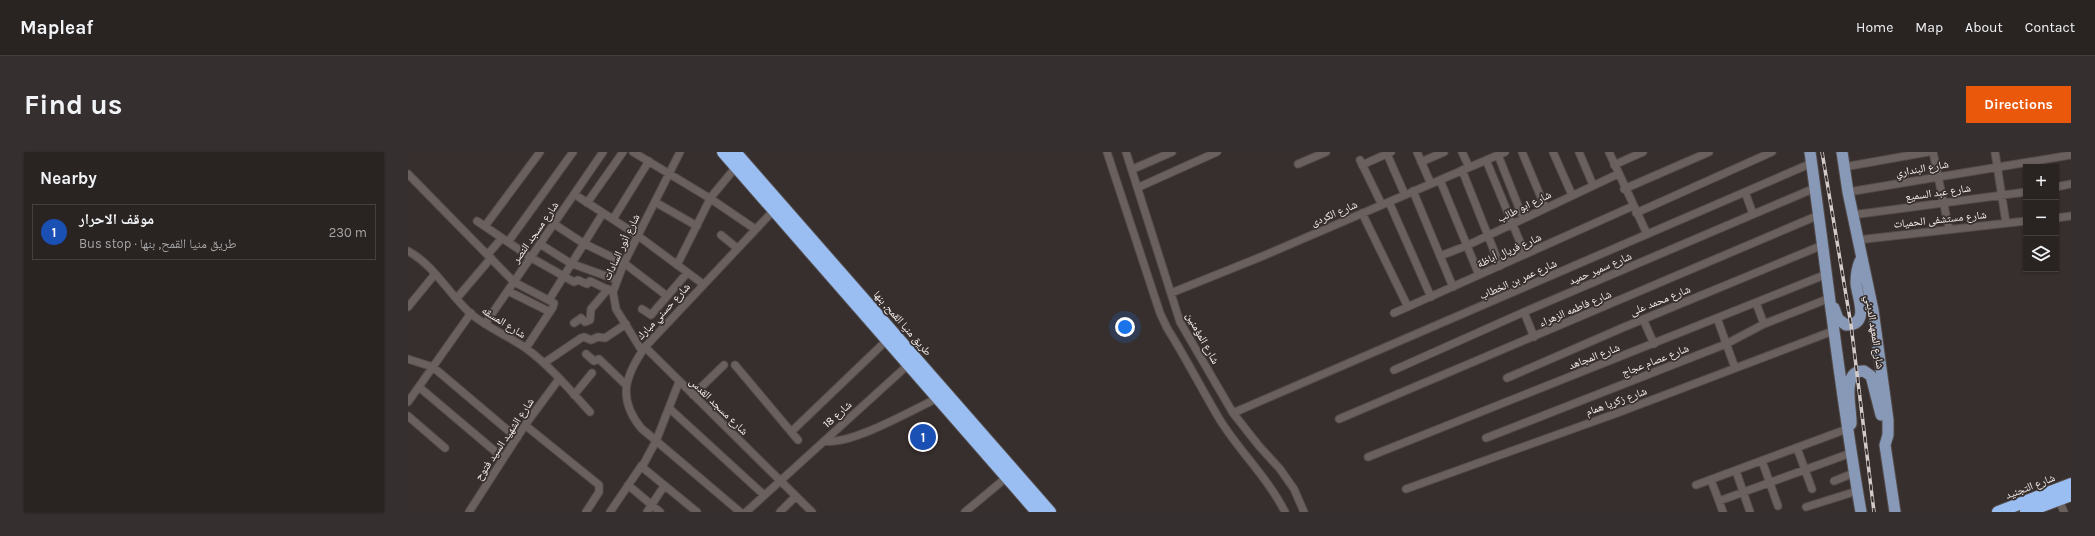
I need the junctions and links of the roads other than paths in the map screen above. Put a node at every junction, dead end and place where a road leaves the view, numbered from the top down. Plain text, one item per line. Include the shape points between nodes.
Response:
1 (540, 152) edge
2 (573, 152) edge
3 (604, 152) edge
4 (623, 152) edge
5 (633, 152) edge
6 (680, 152) edge
7 (723, 152) edge
8 (735, 152) edge
9 (1107, 152) edge
10 (1126, 152) edge
11 (1172, 152) edge
12 (1217, 152) edge
13 (1326, 152) edge
14 (1417, 152) edge
15 (1444, 152) edge
16 (1462, 152) edge
17 (1505, 152) edge
18 (1522, 152) edge
19 (1553, 152) edge
20 (1579, 152) edge
21 (1609, 152) edge
22 (1643, 152) edge
23 (1709, 152) edge
24 (1772, 152) edge
25 (1810, 152) edge
26 (1842, 152) edge
27 (1928, 152) edge
28 (1933, 152) edge
29 (1995, 152) edge
30 (1389, 153) edge
31 (1498, 155) junction
32 (2071, 155) edge
33 (1486, 160) junction
34 (649, 161) junction
35 (1422, 162) junction
36 (1812, 163) junction
37 (1298, 164) dead end
38 (1614, 164) junction
39 (736, 167) junction
40 (1469, 167) junction
41 (1844, 167) junction
42 (1998, 167) junction
43 (1132, 169) junction
44 (1462, 170) junction
45 (670, 173) junction
46 (408, 174) edge
47 (1618, 174) junction
48 (1938, 176) junction
49 (1440, 180) junction
50 (1431, 184) junction
51 (2071, 184) edge
52 (1593, 185) junction
53 (2059, 186) edge
54 (1139, 187) junction
55 (1815, 188) junction
56 (1624, 189) junction
57 (1413, 192) junction
58 (1745, 192) junction
59 (1848, 192) junction
60 (2023, 192) edge
61 (574, 194) junction
62 (1405, 195) junction
63 (1572, 195) junction
64 (2002, 195) junction
65 (710, 199) junction
66 (655, 202) junction
67 (1389, 202) junction
68 (587, 203) junction
69 (1944, 203) junction
70 (1382, 205) junction
71 (1545, 207) junction
72 (1634, 209) junction
73 (774, 210) junction
74 (603, 213) junction
75 (1362, 213) junction
76 (1753, 214) junction
77 (1819, 215) junction
78 (1852, 215) junction
79 (2071, 216) edge
80 (1523, 218) junction
81 (2059, 218) edge
82 (613, 219) junction
83 (477, 221) dead end
84 (2023, 221) edge
85 (1512, 223) junction
86 (2006, 223) junction
87 (554, 224) junction
88 (485, 226) junction
89 (697, 226) junction
90 (755, 229) junction
91 (1949, 230) junction
92 (1647, 234) junction
93 (637, 235) junction
94 (721, 235) dead end
95 (1487, 236) junction
96 (502, 238) junction
97 (1857, 240) junction
98 (508, 242) junction
99 (583, 243) junction
100 (540, 244) junction
101 (1823, 245) junction
102 (1466, 246) junction
103 (737, 248) junction
104 (408, 250) edge
105 (1525, 254) junction
106 (489, 256) junction
107 (1440, 256) junction
108 (1861, 256) junction
109 (530, 257) junction
110 (570, 263) junction
111 (624, 263) junction
112 (677, 265) junction
113 (1500, 266) junction
114 (687, 272) junction
115 (435, 274) junction
116 (1827, 274) junction
117 (1479, 275) junction
118 (564, 277) junction
119 (617, 280) junction
120 (514, 282) junction
121 (703, 284) junction
122 (1452, 287) junction
123 (610, 290) junction
124 (508, 291) junction
125 (1171, 293) junction
126 (667, 296) junction
127 (1431, 297) junction
128 (457, 298) junction
129 (1830, 298) junction
130 (549, 300) junction
131 (1756, 303) junction
132 (1408, 307) junction
133 (408, 308) edge
134 (642, 309) dead end
135 (550, 312) junction
136 (1524, 312) junction
137 (471, 313) junction
138 (1394, 313) dead end
139 (1717, 318) junction
140 (1644, 319) junction
141 (574, 323) dead end
142 (485, 324) junction
143 (626, 324) junction
144 (1764, 324) junction
145 (1833, 331) junction
146 (1534, 337) junction
147 (887, 340) junction
148 (1654, 344) junction
149 (1726, 344) junction
150 (526, 348) junction
151 (643, 349) junction
152 (586, 354) dead end
153 (408, 359) edge
154 (544, 363) junction
155 (724, 364) dead end
156 (908, 364) junction
157 (735, 365) dead end
158 (433, 368) junction
159 (1735, 368) junction
160 (1394, 370) dead end
161 (592, 373) dead end
162 (1507, 378) dead end
163 (559, 379) junction
164 (679, 382) junction
165 (626, 385) junction
166 (419, 387) junction
167 (574, 395) junction
168 (693, 395) junction
169 (938, 398) junction
170 (408, 402) edge
171 (669, 408) junction
172 (590, 412) dead end
173 (1233, 413) junction
174 (408, 416) edge
175 (1339, 419) dead end
176 (525, 425) junction
177 (791, 432) junction
178 (1848, 434) junction
179 (517, 438) junction
180 (1486, 438) dead end
181 (798, 440) dead end
182 (656, 441) junction
183 (824, 441) junction
184 (1885, 445) junction
185 (445, 448) dead end
186 (1797, 448) junction
187 (1851, 453) junction
188 (1368, 457) dead end
189 (503, 458) junction
190 (1762, 461) junction
191 (642, 465) junction
192 (1736, 470) junction
193 (1805, 470) junction
194 (1854, 473) junction
195 (1007, 477) junction
196 (780, 480) junction
197 (1711, 480) junction
198 (1834, 481) dead end
199 (1770, 483) junction
200 (628, 485) junction
201 (1696, 485) dead end
202 (664, 486) junction
203 (2071, 486) edge
204 (1406, 489) dead end
205 (1812, 489) dead end
206 (1857, 491) junction
207 (1744, 492) junction
208 (2071, 492) edge
209 (764, 495) junction
210 (2071, 495) edge
211 (796, 496) junction
212 (2059, 500) junction
213 (1719, 502) junction
214 (652, 505) junction
215 (1778, 506) dead end
216 (1806, 507) dead end
217 (469, 512) edge
218 (586, 512) edge
219 (610, 512) edge
220 (647, 512) edge
221 (660, 512) edge
222 (697, 512) edge
223 (740, 512) edge
224 (746, 512) edge
225 (780, 512) edge
226 (812, 512) edge
227 (965, 512) edge
228 (1037, 512) edge
229 (1050, 512) edge
230 (1285, 512) edge
231 (1304, 512) edge
232 (1723, 512) edge
233 (1750, 512) edge
234 (1861, 512) edge
235 (1895, 512) edge
236 (1998, 512) edge
237 (2006, 512) edge
238 (2017, 512) edge
239 (2026, 512) edge
240 (2064, 512) edge

1 - 88 street
2 - 98 street
3 - 61 street, شارع مسجد النصر
4 - 68 street
5 - 34 street
6 - 45 street, شارع أنور السادات
7 - 39 highway, طريق منيا القمح, بنها
8 - 229 highway, طريق منيا القمح, بنها
9 - 230 street via 1167,328 1220,420 1266,479
10 - 43 street, شارع المؤمنين
11 - 43 street
12 - 54 street
13 - 37 street
14 - 35 street
15 - 35 street
16 - 40 street
17 - 31 street, شارع الكردى
18 - 71 street
19 - 63 street
20 - 52 street
21 - 38 street
22 - 38 street
23 - 56 street
24 - 72 street, شارع فريال أباظة
25 - 36 main road
26 - 41 main road, شارع المعهد الديني
27 - 41 street
28 - 48 street
29 - 42 street
30 - 62 street
30 - 70 street via 1361,162
31 - 33 street, شارع الكردى
31 - 80 street
32 - 42 street, شارع البنداري
33 - 40 street, شارع الكردى
33 - 85 street
34 - 45 street
34 - 82 street
35 - 50 street
36 - 55 main road
36 - 58 street, شارع عمر بن الخطاب
38 - 47 street
39 - 65 street
39 - 73 highway, طريق منيا القمح, بنها
40 - 44 street, شارع الكردى
41 - 59 main road, شارع المعهد الديني
42 - 48 street, شارع البنداري
42 - 64 street
43 - 54 street, شارع المؤمنين
44 - 49 street, شارع الكردى
44 - 95 street
45 - 65 street
45 - 66 street, شارع أنور السادات
46 - 106 street
47 - 52 street, شارع ابو طالب
47 - 56 street
48 - 59 street, شارع البنداري
48 - 69 street
49 - 50 street, شارع الكردى
49 - 102 street
50 - 57 street, شارع الكردى
51 - 53 street
52 - 63 street, شارع ابو طالب
54 - 125 street, شارع المؤمنين
55 - 76 street, شارع سمير حميد
55 - 77 main road
56 - 72 street
57 - 62 street, شارع الكردى
57 - 107 street
58 - 76 street
58 - 92 street, شارع عمر بن الخطاب
59 - 78 main road, شارع المعهد الديني
60 - 64 street, شارع عبد السميع
61 - 68 street
61 - 87 street, شارع مسجد النصر
62 - 67 street, شارع الكردى
63 - 71 street, شارع ابو طالب
64 - 69 street, شارع عبد السميع
64 - 86 street
65 - 89 street
65 - 90 street
66 - 89 street
66 - 93 street, شارع أنور السادات
67 - 70 street, شارع الكردى
67 - 127 street
68 - 74 street
69 - 78 street, شارع عبد السميع
69 - 91 street
70 - 75 street, شارع الكردى
71 - 80 street, شارع ابو طالب
72 - 92 street
72 - 105 street, شارع فريال أباظة
73 - 90 street, شارع حسني مبارك
73 - 147 highway, طريق منيا القمح, بنها
74 - 82 street
74 - 99 street
75 - 125 street, شارع الكردى
75 - 132 street
76 - 136 street, شارع سمير حميد
77 - 101 main road
77 - 146 street, شارع فاطمه الزهراء
78 - 97 main road, شارع المعهد الديني
79 - 81 street
80 - 85 street, شارع ابو طالب
82 - 93 street
83 - 88 street
84 - 86 street, شارع مستشفى الحميات
85 - 95 street, شارع ابو طالب
85 - 105 street
86 - 91 street, شارع مستشفى الحميات
87 - 99 street
87 - 100 street, شارع مسجد النصر
88 - 96 street
89 - 112 street
90 - 103 street, شارع حسني مبارك
91 - 97 street, شارع مستشفى الحميات
92 - 173 street, شارع عمر بن الخطاب
93 - 111 street, شارع أنور السادات
93 - 112 street
94 - 103 street
95 - 102 street, شارع ابو طالب
95 - 113 street
96 - 98 street
96 - 106 street
97 - 108 main road, شارع المعهد الديني
98 - 109 street
99 - 110 street
99 - 111 street
100 - 109 street, شارع مسجد النصر
100 - 110 street
101 - 116 main road
101 - 140 street, شارع محمد على
102 - 107 street, شارع ابو طالب
102 - 117 street
103 - 121 street, شارع حسني مبارك
104 - 115 street, شارع المسقه
105 - 113 street, شارع فريال أباظة
106 - 120 street
106 - 128 street
107 - 122 street
108 - 129 main road via 1856,284 1861,308 1859,319 1851,325 1842,323
108 - 184 main road, شارع المعهد الديني via 1873,310 1888,420
109 - 118 street
109 - 120 street, شارع مسجد النصر
110 - 118 street
110 - 119 street
111 - 119 street, شارع أنور السادات
111 - 126 street
112 - 114 street
113 - 117 street, شارع فريال أباظة
114 - 121 street
114 - 126 street
115 - 128 street, شارع المسقه
115 - 133 street
116 - 129 main road
116 - 131 street, شارع المجاهد
117 - 122 street, شارع فريال أباظة
118 - 123 street via 587,284 590,281
118 - 130 street
119 - 123 street, شارع أنور السادات
120 - 124 street, شارع مسجد النصر
120 - 130 street
121 - 151 street, شارع حسني مبارك
122 - 127 street, شارع فريال أباظة
123 - 141 street via 591,309 590,320 585,322 581,318
123 - 143 street, شارع أنور السادات via 614,305
124 - 135 street
124 - 142 street, شارع مسجد النصر
125 - 173 street, شارع المؤمنين via 1180,322
126 - 134 street via 651,315
127 - 132 street, شارع فريال أباظة
128 - 137 street, شارع المسقه
129 - 144 street, شارع عصام عجاج
129 - 145 main road
130 - 135 street via 554,305
131 - 139 street, شارع المجاهد
131 - 144 street
132 - 138 street, شارع فريال أباظة
135 - 150 street
136 - 146 street
136 - 160 street, شارع سمير حميد
137 - 142 street, شارع المسقه
137 - 158 street
139 - 148 street, شارع المجاهد
139 - 149 street
140 - 148 street
140 - 162 street, شارع محمد على
142 - 150 street, شارع المسقه
143 - 151 street, شارع أنور السادات
143 - 154 street via 605,338 581,338
144 - 149 street, شارع عصام عجاج
145 - 159 street, شارع زكريا همام
145 - 178 main road
146 - 175 street, شارع فاطمه الزهراء
147 - 156 highway, طريق منيا القمح, بنها
147 - 177 street
148 - 188 street, شارع المجاهد
149 - 159 street
149 - 180 street, شارع عصام عجاج
150 - 154 street, شارع المسقه
151 - 164 street, شارع مسجد القدس
151 - 165 street, شارع حسني مبارك via 630,371
152 - 165 street via 594,361 600,359
153 - 158 street
154 - 163 street, شارع المسقه
155 - 168 street
156 - 169 highway, طريق منيا القمح, بنها
156 - 183 street, شارع 18
157 - 177 street
158 - 166 street
158 - 179 street
159 - 204 street, شارع زكريا همام
161 - 167 street
163 - 167 street, شارع المسقه
163 - 176 street, شارع الشهيد السيد فتوح
164 - 168 street, شارع مسجد القدس
164 - 171 street
165 - 182 street, شارع حسني مبارك via 627,404 634,419
166 - 170 street
166 - 189 street
167 - 172 street, شارع المسقه
168 - 196 street, شارع مسجد القدس
169 - 183 street via 845,439 835,442
169 - 195 highway, طريق منيا القمح, بنها
171 - 182 street
171 - 209 street
173 - 231 street, شارع المؤمنين via 1280,469
174 - 185 street
176 - 179 street, شارع الشهيد السيد فتوح
176 - 218 street via 599,485 599,492
177 - 181 street
178 - 184 main road via 1852,415 1850,378 1855,372 1864,371 1874,380
178 - 186 street
178 - 187 main road
179 - 189 street, شارع الشهيد السيد فتوح
182 - 191 street
182 - 223 street, شارع حسني مبارك
183 - 196 street, شارع 18
184 - 235 main road, شارع المعهد الديني
186 - 190 street
186 - 193 street
187 - 193 street
187 - 194 main road
189 - 217 street, شارع الشهيد السيد فتوح
190 - 192 street
190 - 199 street
191 - 200 street
191 - 202 street via 642,468
192 - 197 street
192 - 207 street
193 - 199 street
193 - 205 street
194 - 198 street
194 - 206 main road
195 - 227 street
195 - 228 highway, طريق منيا القمح, بنها
196 - 209 street, شارع 18
196 - 211 street, شارع مسجد القدس
197 - 201 street
197 - 213 street
199 - 207 street
199 - 215 street
200 - 214 street
200 - 219 street
202 - 214 street
202 - 222 street
203 - 236 highway, شارع التجنيد
203 - 237 highway
206 - 216 street
206 - 234 main road
207 - 213 street
207 - 233 street
208 - 238 highway
209 - 224 street, شارع 18
210 - 212 highway, شارع التجنيد
211 - 225 street
211 - 226 street, شارع مسجد القدس
212 - 239 highway, شارع التجنيد
212 - 240 street
213 - 232 street
214 - 220 street
214 - 221 street

